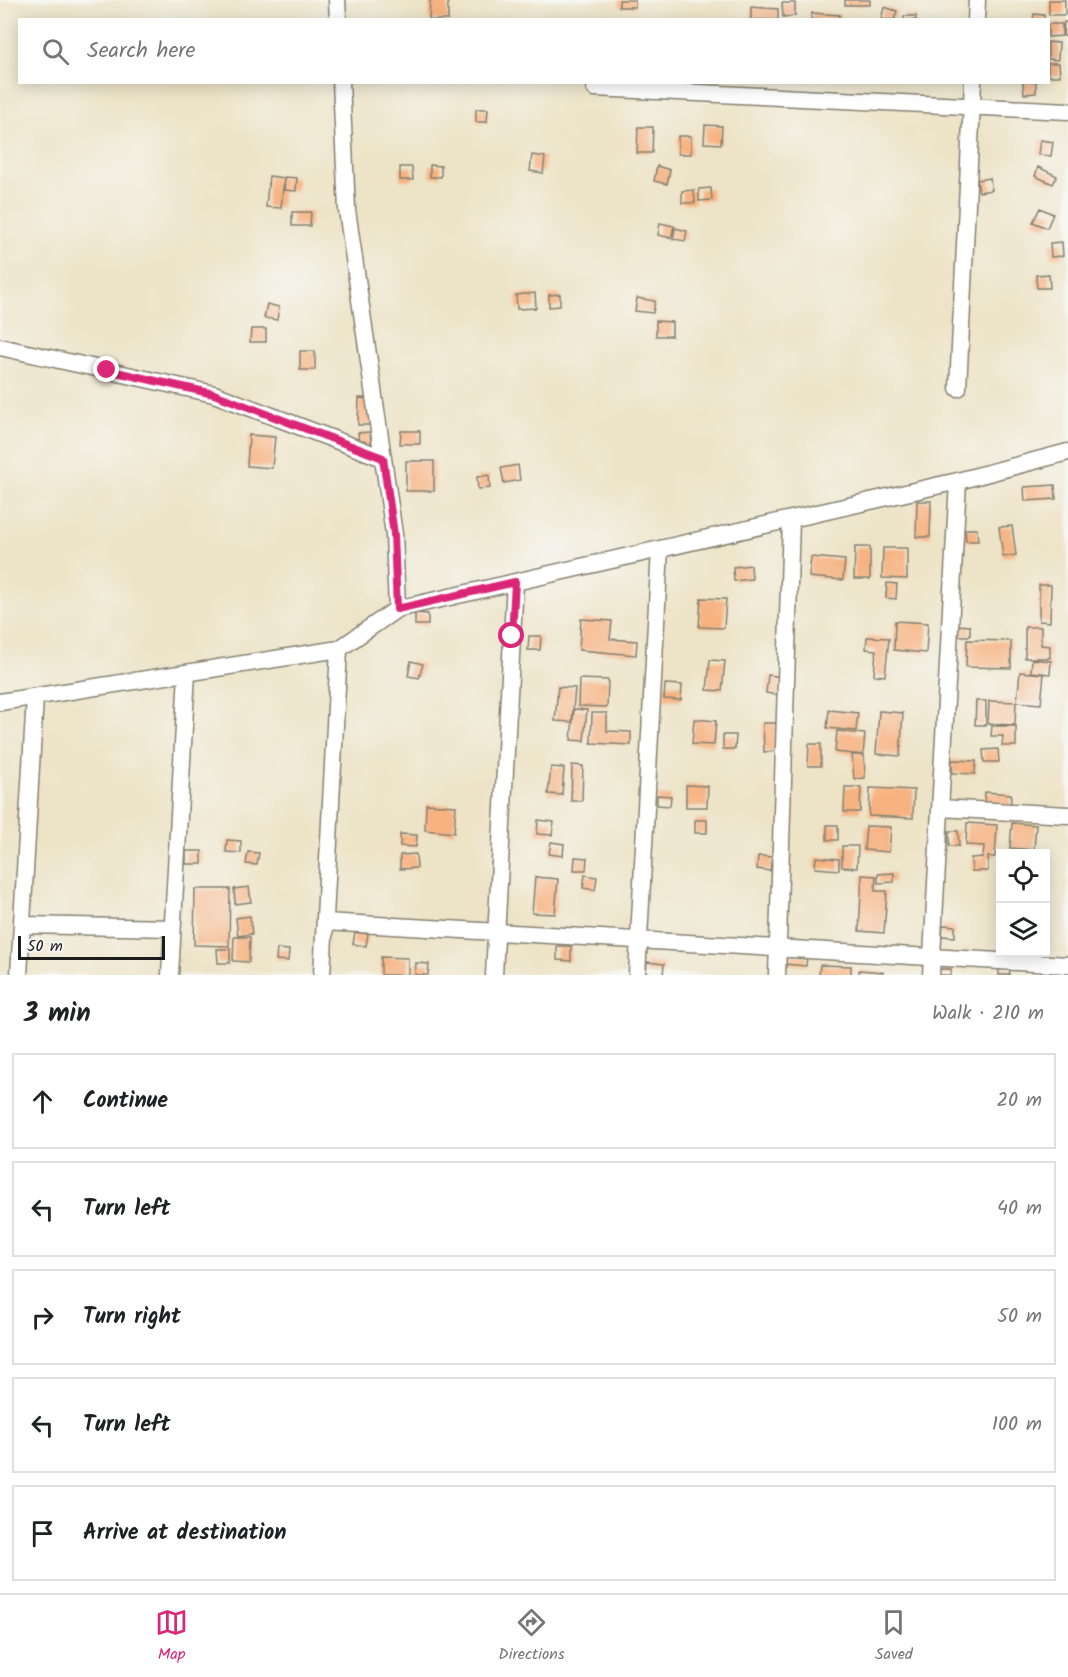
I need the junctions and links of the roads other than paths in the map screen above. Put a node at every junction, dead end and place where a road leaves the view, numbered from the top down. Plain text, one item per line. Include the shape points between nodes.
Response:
1 (337, 0) edge
2 (977, 0) edge
3 (338, 18) edge
4 (976, 18) edge
5 (340, 84) edge
6 (973, 84) edge
7 (595, 88) dead end
8 (972, 108) junction
9 (1068, 111) edge
10 (0, 347) edge
11 (958, 388) dead end
12 (1068, 452) edge
13 (383, 458) junction
14 (958, 481) junction
15 (790, 519) junction
16 (660, 549) junction
17 (515, 582) junction
18 (397, 609) junction
19 (339, 649) junction
20 (187, 673) junction
21 (35, 697) junction
22 (0, 702) edge
23 (940, 808) junction
24 (1068, 815) edge
25 (325, 922) junction
26 (22, 925) junction
27 (172, 928) junction
28 (496, 932) junction
29 (639, 940) junction
30 (778, 948) junction
31 (932, 957) junction
32 (1068, 965) edge
33 (19, 975) edge
34 (170, 975) edge
35 (322, 975) edge
36 (494, 975) edge
37 (637, 975) edge
38 (777, 975) edge
39 (931, 975) edge

1 - 3 street
2 - 4 street
5 - 13 street via 347,210
6 - 8 street
7 - 8 street
8 - 9 street
8 - 11 street
10 - 13 street via 214,394
12 - 14 street
13 - 18 street via 394,534
14 - 15 street
14 - 23 street
15 - 16 street
15 - 30 street
16 - 17 street
16 - 29 street
17 - 18 street
17 - 28 street
18 - 19 street
19 - 20 street
19 - 25 street
20 - 21 street
20 - 27 street
21 - 22 street
21 - 26 street
23 - 24 street
23 - 31 street
25 - 28 street
25 - 35 street
26 - 27 street
26 - 33 street
27 - 34 street
28 - 29 street
28 - 36 street
29 - 30 street
29 - 37 street
30 - 31 street
30 - 38 street
31 - 32 street
31 - 39 street

